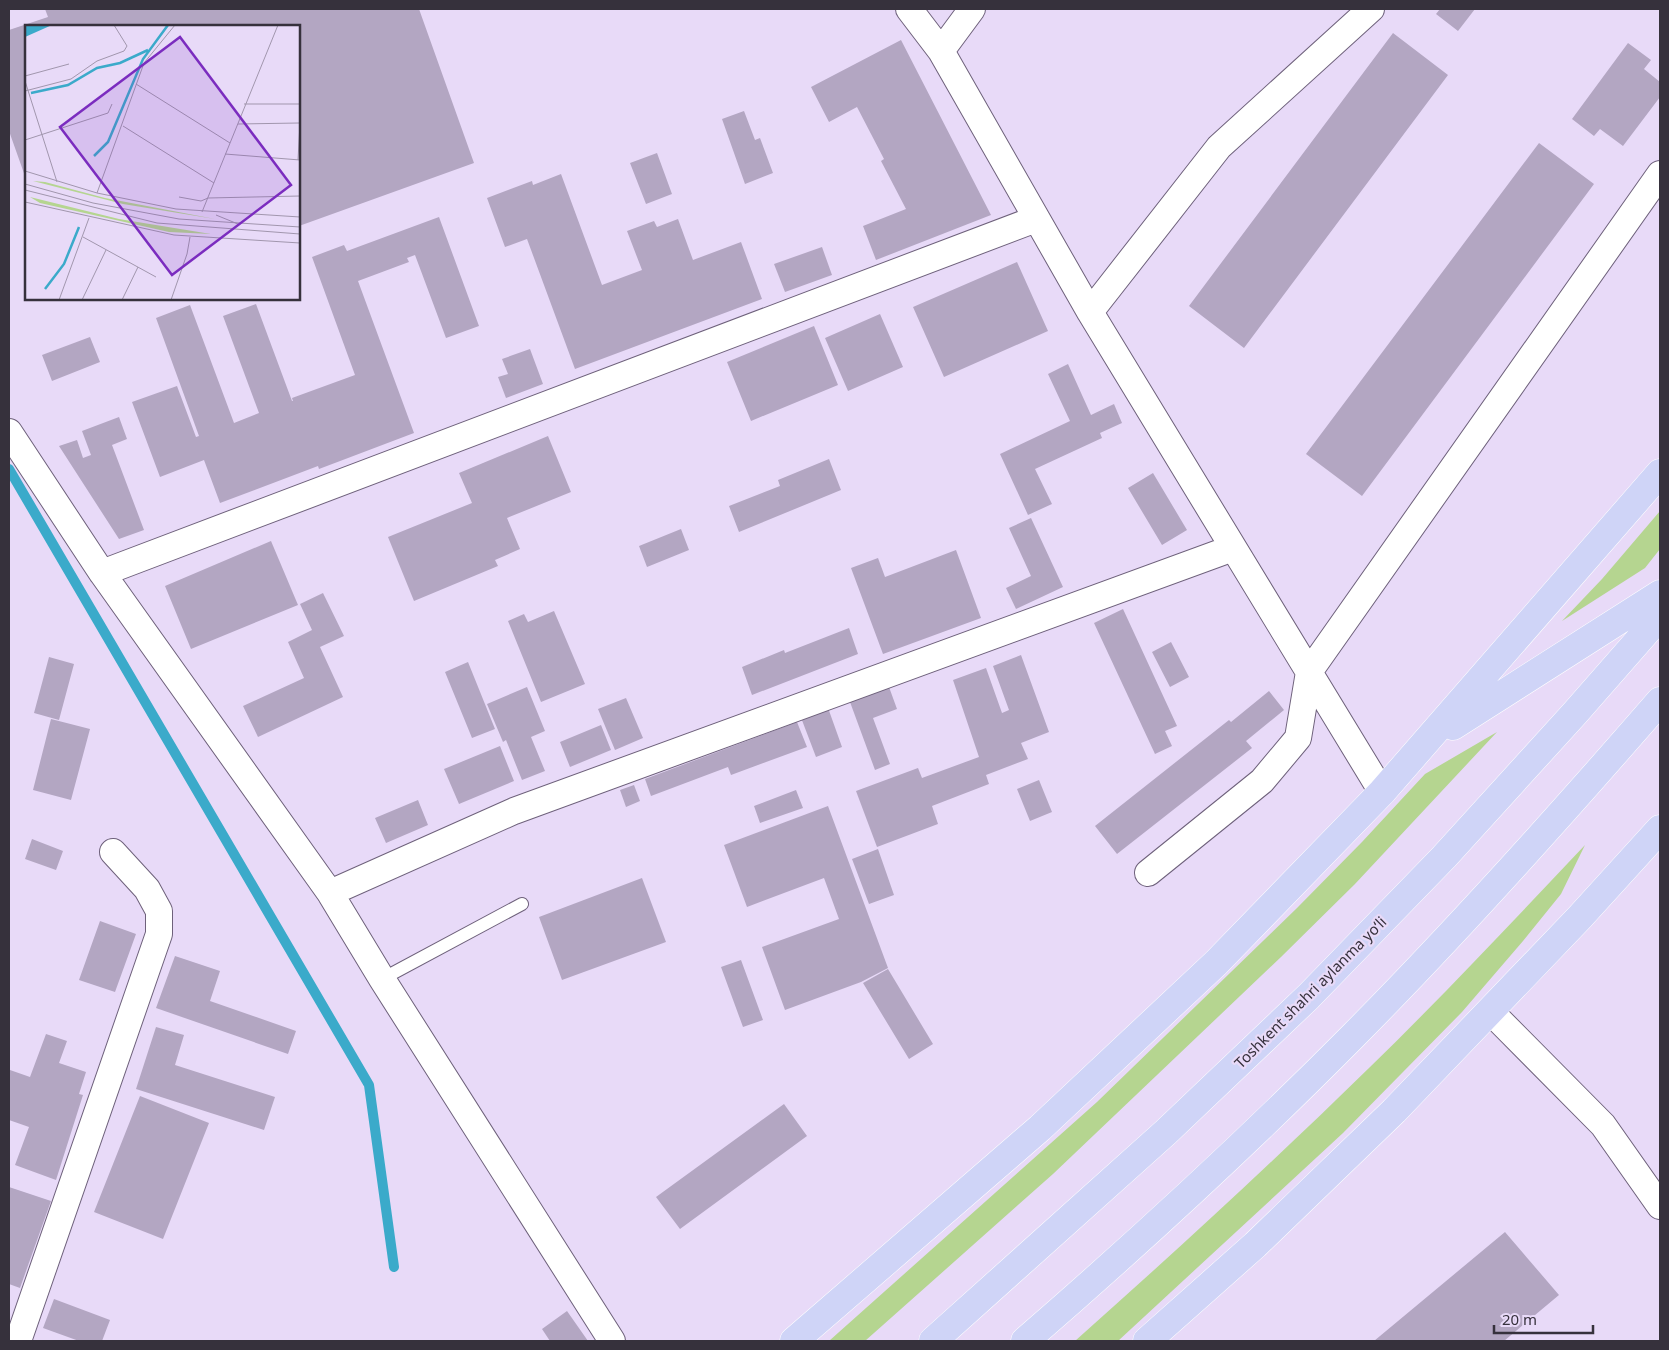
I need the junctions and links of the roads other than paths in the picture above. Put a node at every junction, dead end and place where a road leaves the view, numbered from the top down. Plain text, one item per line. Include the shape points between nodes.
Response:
1 (909, 9) edge
2 (972, 9) edge
3 (1371, 9) edge
4 (941, 51) junction
5 (1660, 174) edge
6 (1036, 219) junction
7 (1090, 312) junction
8 (9, 432) edge
9 (1660, 473) edge
10 (1233, 548) junction
11 (102, 573) junction
12 (1660, 594) edge
13 (1660, 616) edge
14 (1309, 672) junction
15 (1660, 701) edge
16 (1426, 743) junction
17 (1382, 792) junction
18 (1660, 828) edge
19 (113, 852) dead end
20 (1148, 873) dead end
21 (330, 893) junction
22 (522, 904) dead end
23 (382, 979) junction
24 (1490, 1011) junction
25 (1660, 1206) edge
26 (18, 1341) edge
27 (612, 1341) edge
28 (794, 1341) edge
29 (933, 1341) edge
30 (1025, 1341) edge
31 (1147, 1341) edge

1 - 4 street
2 - 4 street
3 - 7 street via 1219,147
4 - 6 street
5 - 14 street
6 - 7 street
6 - 11 street
7 - 10 street
8 - 11 street
9 - 16 highway
10 - 14 street
10 - 21 street via 514,810
11 - 21 street
12 - 16 highway
13 - 29 highway, Toshkent shahri aylanma yoʻli via 1444,857 1308,997 1166,1132
14 - 17 street
14 - 20 street via 1298,738 1262,781
15 - 30 highway via 1491,891 1354,1035 1212,1174
16 - 17 highway
17 - 28 highway via 1216,963 1040,1128
18 - 24 highway
19 - 26 street via 148,889 159,911 159,934
21 - 23 street
22 - 23 lane
23 - 27 street
24 - 25 street via 1602,1125
24 - 31 highway via 1394,1112 1255,1245

